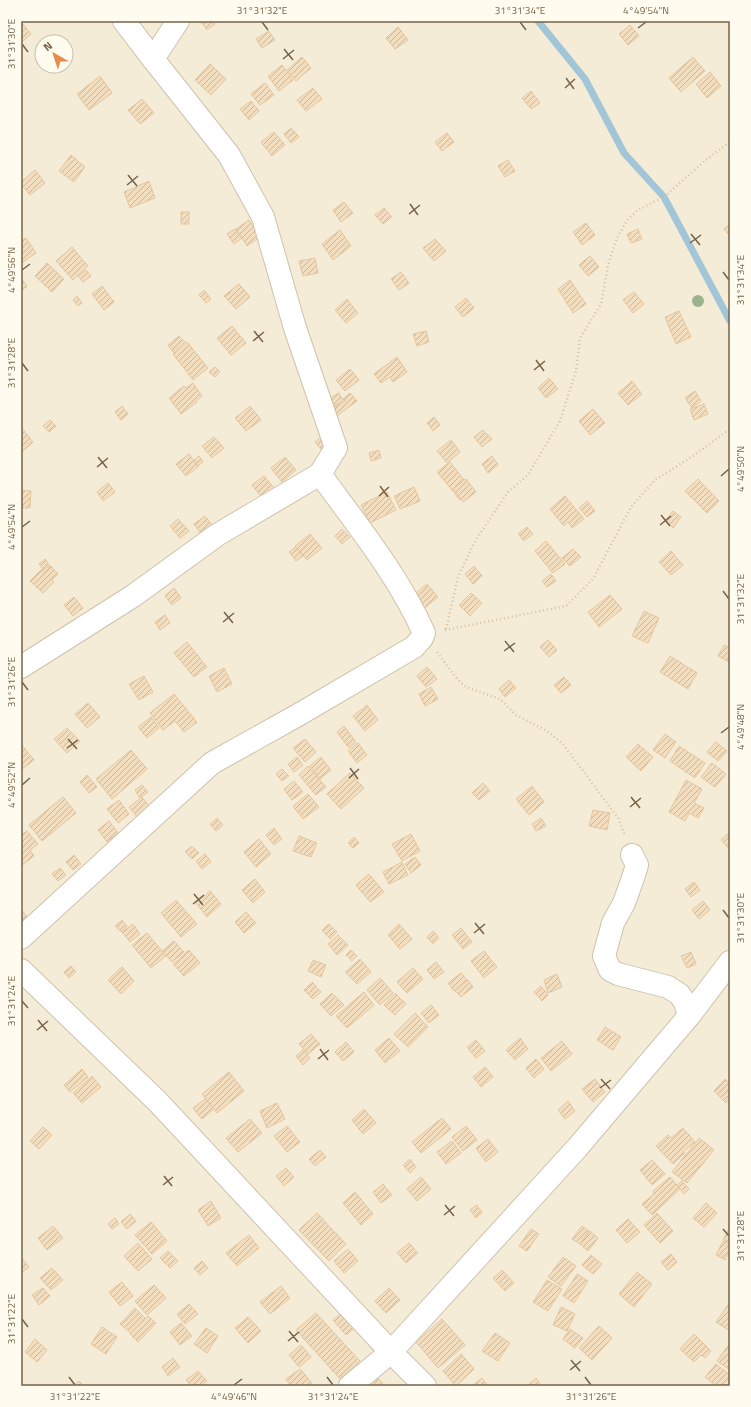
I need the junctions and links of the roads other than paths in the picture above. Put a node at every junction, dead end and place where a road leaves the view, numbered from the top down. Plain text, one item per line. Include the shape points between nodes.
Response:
1 (124, 21) edge
2 (178, 21) edge
3 (153, 59) junction
4 (320, 474) junction
5 (21, 667) edge
6 (632, 855) road end
7 (21, 938) edge
8 (730, 962) edge
9 (21, 970) edge
10 (689, 1016) junction
11 (391, 1352) junction
12 (350, 1386) edge
13 (425, 1386) edge

1 - 3 street
2 - 3 street
3 - 4 street via 230,155 263,217 295,328 336,448
4 - 5 street via 217,536 133,596
4 - 7 street via 377,553 414,612 424,633 422,638 414,647 212,763
6 - 10 street via 637,866 624,903 613,923 604,956 610,970 668,987 679,994 685,1002
8 - 10 street
9 - 11 street via 157,1101
10 - 11 street via 577,1148
11 - 12 street
11 - 13 street

